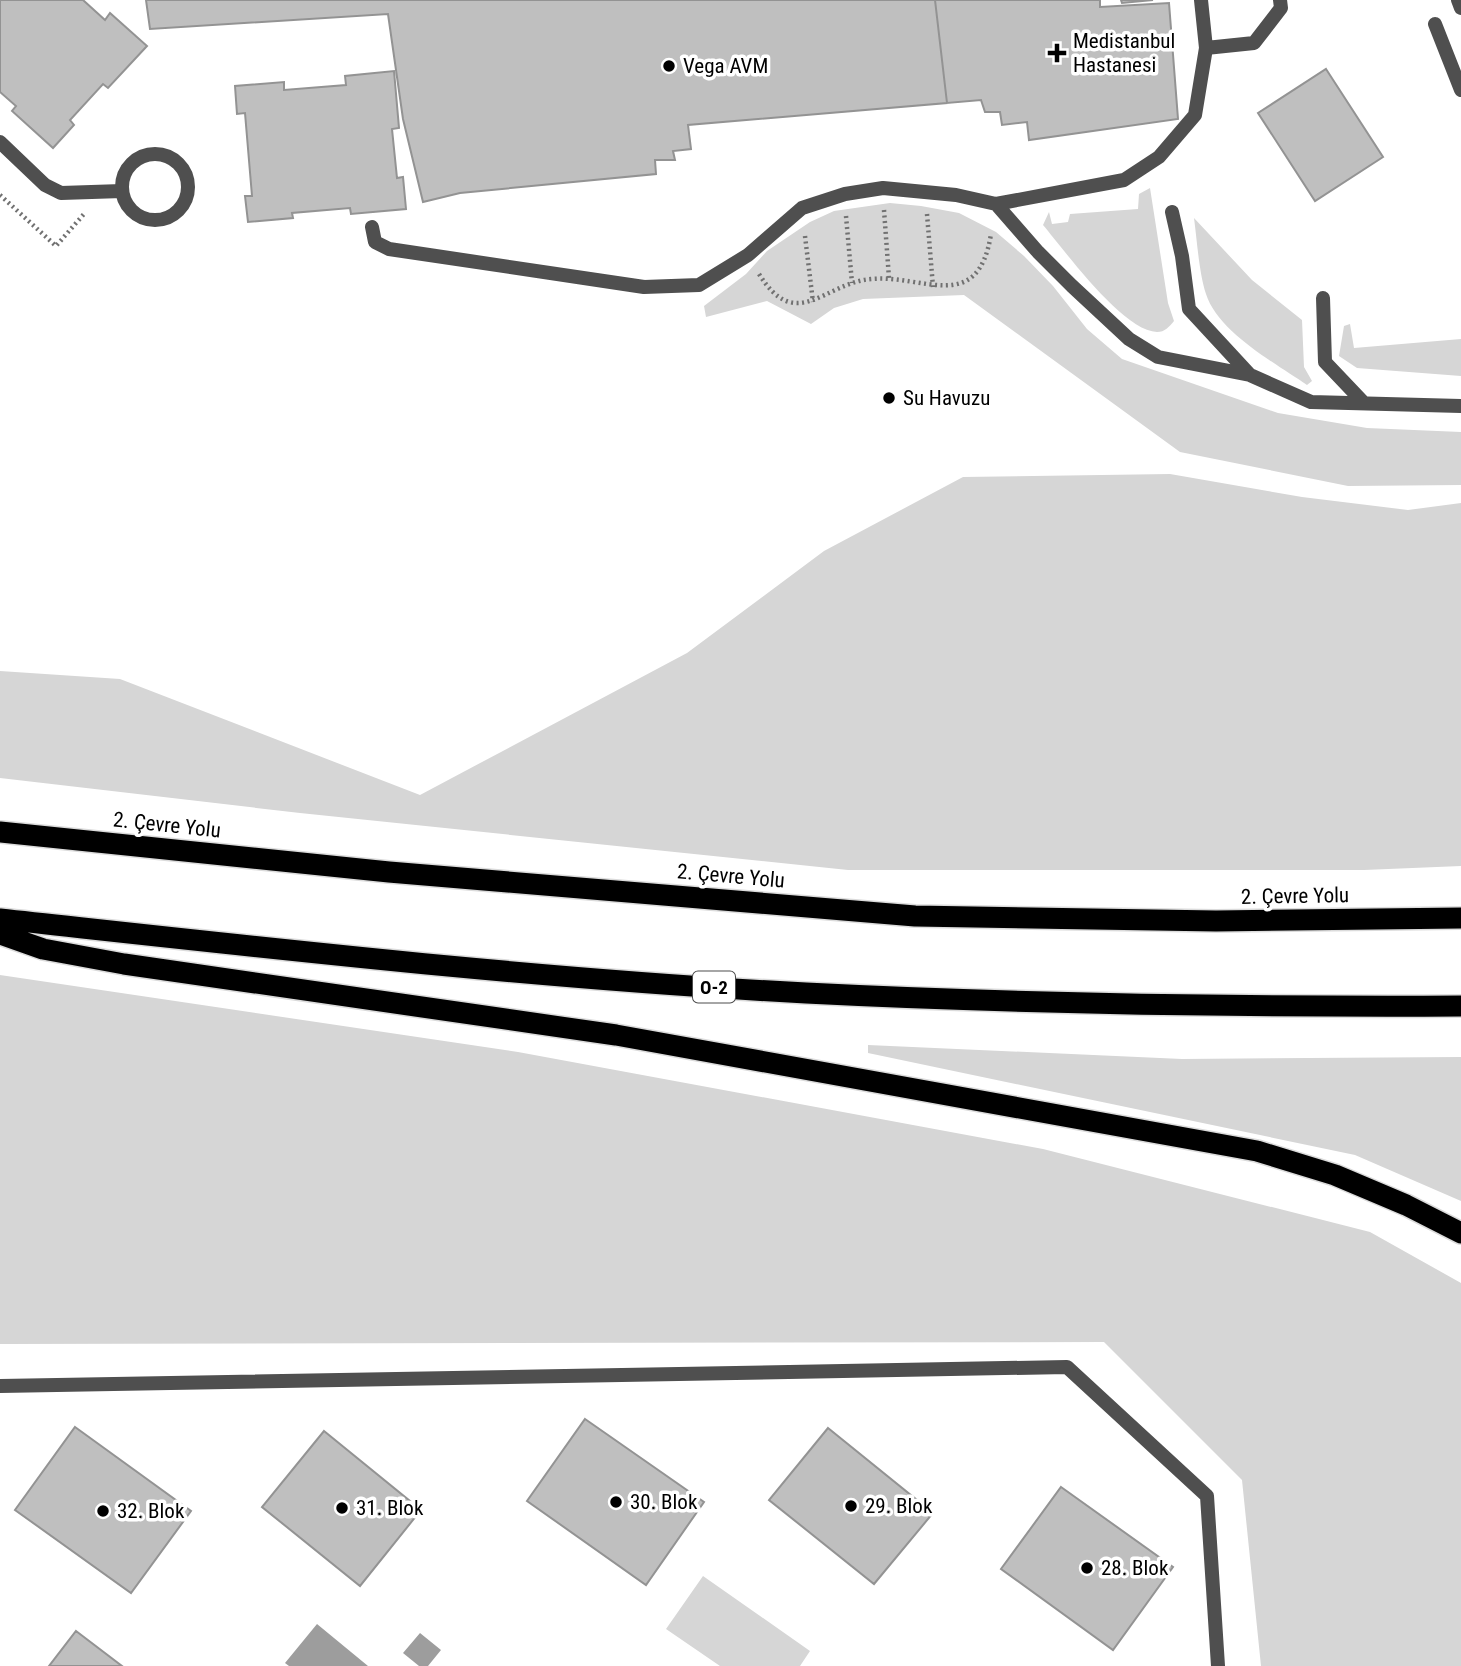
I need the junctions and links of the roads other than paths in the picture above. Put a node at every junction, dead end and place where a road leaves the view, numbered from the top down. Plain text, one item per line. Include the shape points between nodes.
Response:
1 (1201, 0) edge
2 (1280, 0) edge
3 (1458, 0) edge
4 (1461, 8) edge
5 (1435, 24) dead end
6 (1206, 48) junction
7 (1461, 90) edge
8 (0, 142) edge
9 (122, 191) junction
10 (996, 204) junction
11 (1172, 212) dead end
12 (372, 226) dead end
13 (1322, 298) dead end
14 (1250, 375) junction
15 (1363, 402) junction
16 (1461, 406) edge
17 (0, 832) edge
18 (1461, 918) edge
19 (0, 919) edge
20 (0, 934) edge
21 (1461, 1006) edge
22 (1461, 1233) edge
23 (0, 1386) edge
24 (1218, 1666) edge

1 - 6 lane
2 - 6 lane via 1281,8 1254,43
3 - 4 lane
5 - 7 lane
6 - 10 lane via 1195,116 1159,157 1124,180
8 - 9 lane via 61,193
9 - 9 lane via 140,217 161,220 179,210 188,180 176,161 155,154 134,162 122,180
10 - 12 lane via 883,188 845,194 802,208 748,255 699,285 644,287 389,249 375,242
10 - 14 lane via 1046,261 1129,339 1158,357
11 - 14 lane via 1189,309
13 - 15 lane via 1325,362
14 - 15 lane via 1311,402
15 - 16 lane
17 - 18 highway, 2. Çevre Yolu via 389,872 915,916 1216,921
19 - 21 highway, O-2 via 597,979 806,993 1088,1003
20 - 22 highway via 43,949 124,964 617,1035 1257,1151 1335,1174
23 - 24 lane via 1067,1367 1207,1496

